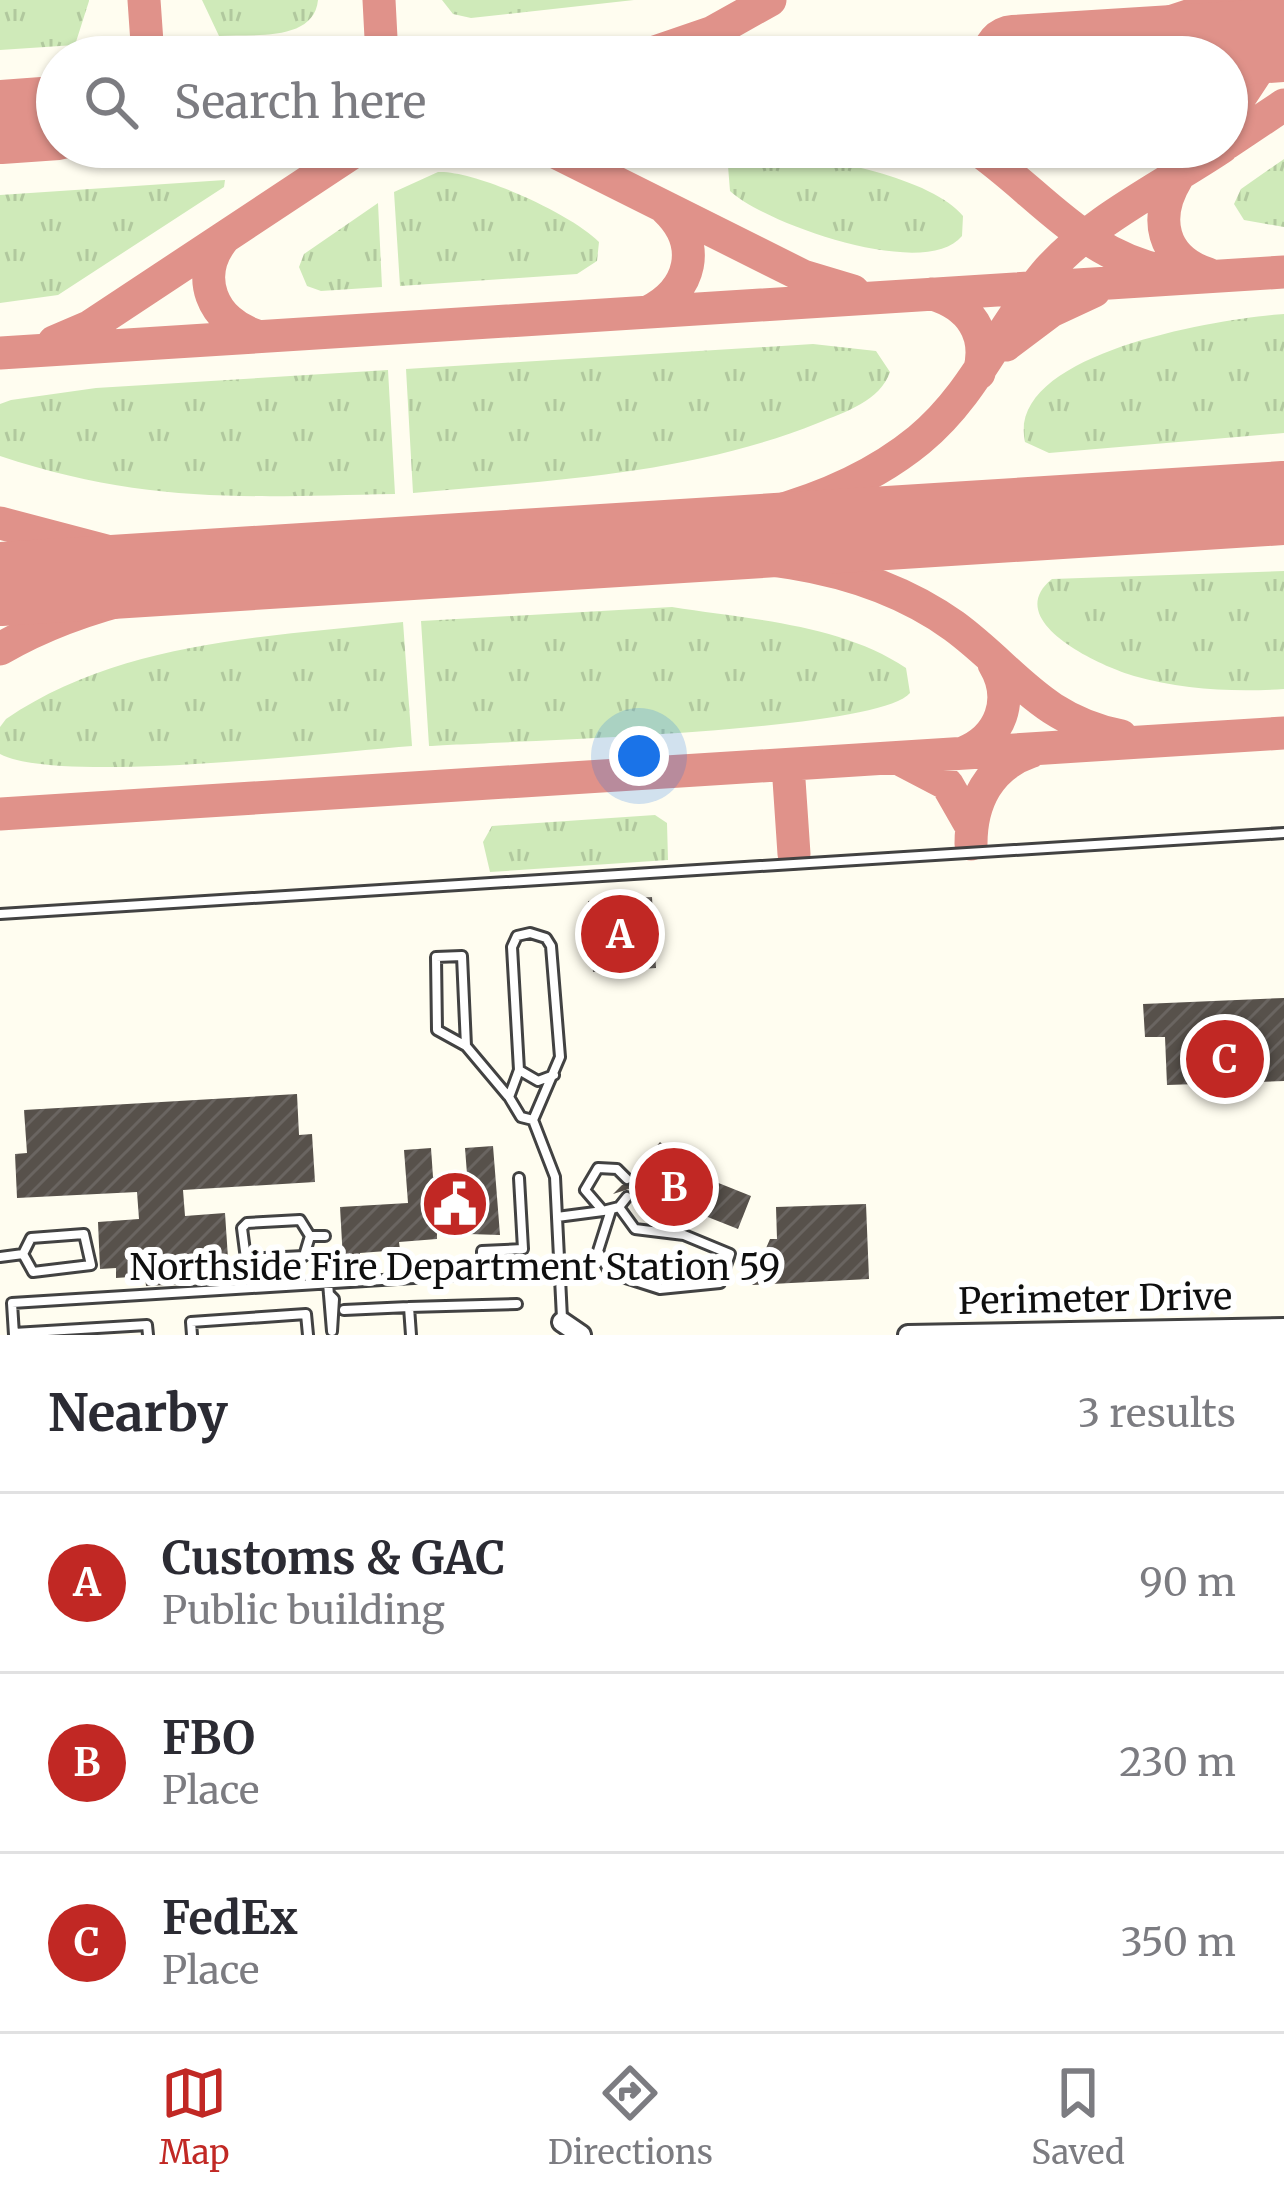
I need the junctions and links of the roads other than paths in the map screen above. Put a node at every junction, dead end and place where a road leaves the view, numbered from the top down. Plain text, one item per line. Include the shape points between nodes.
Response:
1 (1284, 833) edge
2 (0, 914) edge
3 (466, 1046) junction
4 (519, 1070) junction
5 (554, 1075) junction
6 (509, 1097) junction
7 (533, 1120) junction
8 (519, 1178) dead end
9 (627, 1179) dead end
10 (627, 1197) dead end
11 (611, 1210) junction
12 (557, 1216) junction
13 (310, 1236) junction
14 (325, 1237) dead end
15 (23, 1254) junction
16 (0, 1257) edge
17 (559, 1269) junction
18 (482, 1273) junction
19 (328, 1288) junction
20 (517, 1304) dead end
21 (410, 1306) junction
22 (344, 1310) dead end
23 (1284, 1328) edge
24 (562, 1329) edge
25 (44, 1333) edge
26 (332, 1333) edge
27 (17, 1334) edge
28 (148, 1335) edge
29 (192, 1335) edge
30 (308, 1335) edge
31 (411, 1335) edge
32 (581, 1335) edge
33 (908, 1335) edge

1 - 2 lane
3 - 3 lane via 462,956 436,957 437,1030
3 - 6 lane
4 - 5 lane via 538,1081
4 - 5 lane via 511,955 517,936 537,933 551,946 560,1057
4 - 6 lane
5 - 7 lane
6 - 7 lane via 521,1117
7 - 12 lane via 550,1155
8 - 18 lane via 523,1249 482,1251
9 - 11 lane via 608,1167 591,1173 585,1190
10 - 11 lane
11 - 11 lane via 598,1251 610,1273 660,1289 720,1283 730,1254 684,1235 635,1228
11 - 12 lane
12 - 17 lane
13 - 13 lane via 304,1221 242,1228 246,1259 304,1256
13 - 14 lane
15 - 15 lane via 33,1272 91,1265 88,1234 31,1238
15 - 16 lane
17 - 18 lane
17 - 24 lane
18 - 19 lane
19 - 26 lane
19 - 27 lane via 12,1303
20 - 21 lane
21 - 22 lane
21 - 31 lane
23 - 33 street, Perimeter Drive
24 - 32 street
25 - 27 lane
25 - 28 lane via 147,1325
29 - 30 lane via 191,1322 306,1314

